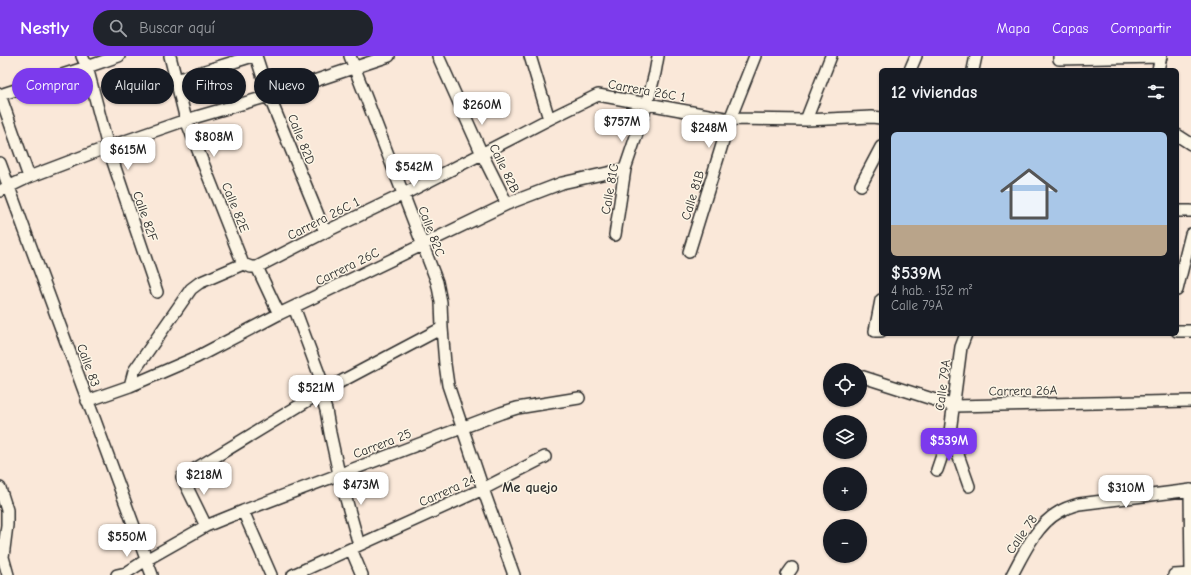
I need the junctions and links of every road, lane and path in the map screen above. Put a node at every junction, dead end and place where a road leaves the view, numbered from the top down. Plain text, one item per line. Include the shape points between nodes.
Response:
1 (82, 56) edge
2 (119, 56) edge
3 (170, 56) edge
4 (252, 56) edge
5 (256, 56) edge
6 (350, 56) edge
7 (389, 56) edge
8 (438, 56) edge
9 (530, 56) edge
10 (658, 56) edge
11 (755, 56) edge
12 (831, 56) edge
13 (916, 56) edge
14 (976, 56) edge
15 (1161, 56) edge
16 (1059, 57) edge
17 (354, 67) junction
18 (87, 68) joint
19 (260, 68) edge
20 (911, 68) edge
21 (973, 68) edge
22 (1158, 68) edge
23 (319, 79) edge
24 (176, 80) junction
25 (12, 91) edge
26 (93, 91) edge
27 (0, 95) edge
28 (254, 100) edge
29 (272, 104) edge
30 (647, 104) junction
31 (879, 118) edge
32 (549, 119) junction
33 (730, 119) junction
34 (186, 120) junction
35 (806, 120) junction
36 (1179, 136) edge
37 (1191, 144) edge
38 (108, 147) junction
39 (879, 151) edge
40 (482, 154) junction
41 (0, 163) edge
42 (625, 169) junction
43 (29, 177) junction
44 (861, 185) dead end
45 (4, 189) edge
46 (404, 194) junction
47 (507, 204) junction
48 (1179, 211) edge
49 (1191, 211) edge
50 (325, 232) junction
51 (615, 235) dead end
52 (1191, 237) edge
53 (423, 245) junction
54 (690, 252) dead end
55 (243, 264) junction
56 (1180, 266) edge
57 (257, 267) junction
58 (157, 292) dead end
59 (294, 307) junction
60 (279, 314) junction
61 (879, 321) edge
62 (442, 328) junction
63 (878, 331) edge
64 (1179, 331) edge
65 (1191, 331) edge
66 (965, 336) edge
67 (867, 378) edge
68 (130, 386) junction
69 (321, 392) junction
70 (579, 398) dead end
71 (87, 401) junction
72 (1191, 402) edge
73 (954, 406) junction
74 (462, 428) junction
75 (950, 432) junction
76 (545, 457) dead end
77 (937, 470) dead end
78 (339, 474) junction
79 (969, 486) dead end
80 (0, 488) edge
81 (483, 489) junction
82 (1190, 490) edge
83 (243, 511) junction
84 (206, 526) junction
85 (355, 547) junction
86 (2, 557) edge
87 (146, 560) junction
88 (1191, 574) edge
89 (8, 575) edge
90 (117, 575) edge
91 (152, 575) edge
92 (271, 575) edge
93 (293, 575) edge
94 (362, 575) edge
95 (514, 575) edge
96 (1012, 575) edge
97 (1174, 575) edge

1 - 18 street, Calle 82F
2 - 18 street
3 - 24 street, Calle 82E
4 - 24 street
5 - 19 street, Calle 82D
6 - 17 street, Calle 82C
7 - 17 street
8 - 40 street, Calle 82B
9 - 32 street
10 - 30 street, Calle 81C
11 - 33 street, Calle 81B
12 - 35 street
13 - 20 street
14 - 21 street
15 - 16 street
15 - 22 street
17 - 23 street
17 - 46 street, Calle 82C
24 - 34 street, Calle 82E
25 - 27 street
26 - 38 street, Calle 82F
27 - 43 street
28 - 34 street
29 - 50 street, Calle 82D
30 - 32 street, Carrera 26C 1 via 598,95
30 - 33 street, Carrera 26C 1
30 - 42 street, Calle 81C
31 - 35 street, Carrera 26C 1
32 - 40 street, Carrera 26C 1
33 - 35 street, Carrera 26C 1
33 - 54 street, Calle 81B
34 - 38 street
34 - 55 street, Calle 82E
36 - 37 street
38 - 43 street
38 - 58 street, Calle 82F
39 - 44 street
40 - 46 street, Carrera 26C 1
40 - 47 street, Calle 82B
41 - 45 street, Calle 83
42 - 47 street, Carrera 26C via 562,183
42 - 51 street, Calle 81C
43 - 45 street
45 - 71 street, Calle 83
46 - 50 street, Carrera 26C 1
46 - 53 street, Calle 82C
47 - 53 street, Carrera 26C
48 - 49 street
50 - 57 street, Carrera 26C 1
52 - 56 street
53 - 59 street, Carrera 26C
53 - 62 street, Calle 82C via 442,302
55 - 57 street
55 - 68 street via 191,289 134,370
57 - 60 street
59 - 60 street, Carrera 26C
59 - 69 street
60 - 68 street, Carrera 26C via 197,357
61 - 63 street
62 - 69 street
62 - 74 street, Calle 82C via 448,385
64 - 65 street
66 - 73 street, Calle 79A via 961,347
67 - 73 street, Carrera 26A
68 - 71 street, Carrera 26C
69 - 78 street
69 - 84 street via 182,477
70 - 74 street, Carrera 25 via 518,408
71 - 87 street, Calle 83
72 - 73 street, Carrera 26A
73 - 75 street, Calle 79A
74 - 78 street, Carrera 25
74 - 81 street, Calle 82C
75 - 77 street
75 - 79 street, Calle 79A
76 - 81 street, Carrera 24
78 - 83 street, Carrera 25
78 - 85 street
80 - 86 street via 7,510
81 - 85 street, Carrera 24
81 - 95 street, Calle 82C
82 - 88 street
82 - 96 street, Calle 78 via 1068,507 1039,529
83 - 84 street, Carrera 25
83 - 92 street
84 - 87 street, Carrera 25
85 - 93 street, Carrera 24
85 - 94 street
86 - 89 street
87 - 90 street, Carrera 25
87 - 91 street, Calle 83
88 - 97 street

